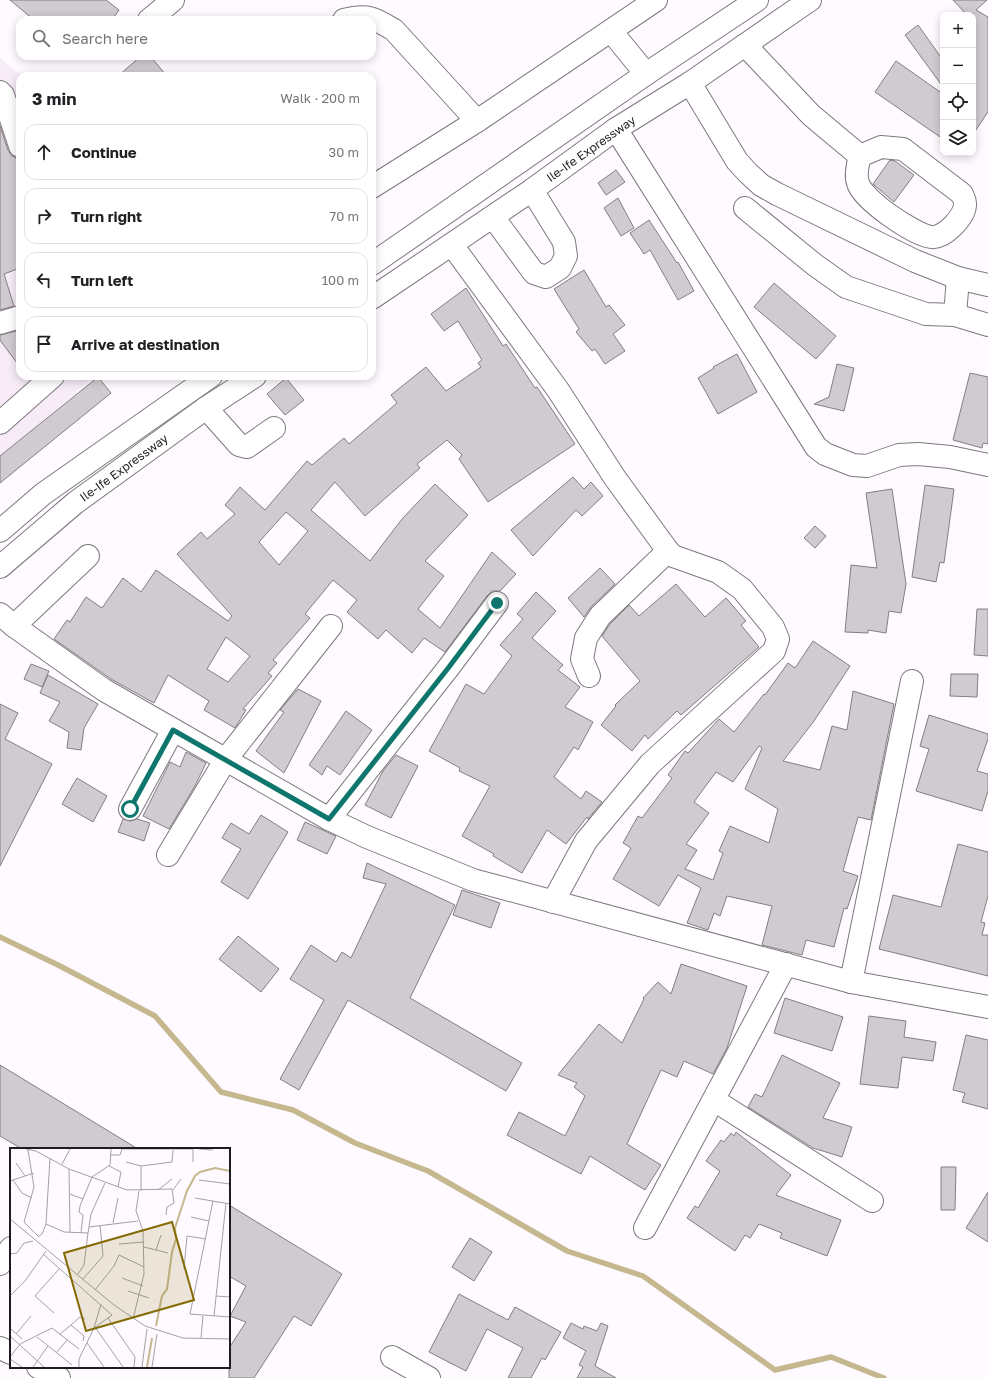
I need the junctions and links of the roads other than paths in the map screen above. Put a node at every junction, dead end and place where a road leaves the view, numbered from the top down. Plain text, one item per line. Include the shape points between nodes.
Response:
1 (173, 0) edge
2 (656, 0) edge
3 (757, 0) edge
4 (810, 0) edge
5 (154, 16) edge
6 (376, 19) edge
7 (611, 32) junction
8 (745, 44) junction
9 (646, 74) junction
10 (690, 83) junction
11 (7, 105) edge
12 (477, 121) junction
13 (616, 129) junction
14 (16, 133) edge
15 (860, 156) junction
16 (376, 184) edge
17 (532, 190) junction
18 (745, 208) dead end
19 (493, 217) junction
20 (452, 245) junction
21 (376, 261) edge
22 (958, 278) junction
23 (988, 285) edge
24 (376, 295) edge
25 (955, 316) junction
26 (16, 318) edge
27 (0, 323) edge
28 (988, 325) edge
29 (48, 380) edge
30 (205, 380) edge
31 (249, 380) edge
32 (206, 408) junction
33 (0, 423) edge
34 (274, 428) dead end
35 (988, 465) edge
36 (0, 531) edge
37 (668, 551) junction
38 (88, 556) dead end
39 (0, 567) edge
40 (497, 603) dead end
41 (7, 620) edge
42 (331, 626) dead end
43 (589, 676) dead end
44 (912, 682) dead end
45 (173, 730) junction
46 (226, 759) junction
47 (130, 809) dead end
48 (329, 819) junction
49 (168, 855) dead end
50 (553, 902) junction
51 (786, 964) junction
52 (851, 982) junction
53 (988, 1007) edge
54 (714, 1100) junction
55 (872, 1200) dead end
56 (645, 1228) dead end
57 (10, 1249) edge
58 (0, 1264) edge
59 (0, 1348) edge
60 (10, 1353) edge
61 (392, 1357) dead end
62 (40, 1368) edge
63 (59, 1378) edge
64 (429, 1378) edge

1 - 5 main road
2 - 7 main road
3 - 9 main road
4 - 8 main road, Ile-Ife Expressway
6 - 12 main road via 394,30
7 - 9 main road
7 - 12 main road
8 - 10 main road, Ile-Ife Expressway
8 - 15 main road via 811,115
9 - 21 main road
10 - 13 main road, Ile-Ife Expressway
10 - 22 main road via 738,161 761,184 915,261
11 - 14 main road
12 - 16 main road
13 - 17 main road, Ile-Ife Expressway
13 - 35 main road via 816,447 825,454 852,465 866,466 899,456 918,454 950,457
15 - 15 main road via 858,183 863,191 894,219 916,231 932,237 946,232 964,210 962,194 903,149 881,147
17 - 19 main road, Ile-Ife Expressway
17 - 19 main road via 564,242 566,256 560,268 546,277 534,274
18 - 25 main road via 846,288 926,314
19 - 20 main road, Ile-Ife Expressway
20 - 24 main road, Ile-Ife Expressway
20 - 37 main road via 558,390
22 - 23 main road
22 - 25 main road
25 - 28 main road
26 - 27 main road
29 - 33 main road
30 - 36 main road, Ile-Ife Expressway via 43,494
31 - 32 main road, Ile-Ife Expressway
32 - 34 main road via 239,445 247,447
32 - 39 main road, Ile-Ife Expressway via 75,504
37 - 43 main road via 600,616 586,638 582,659
37 - 50 main road via 674,556 718,572 742,589 773,627 778,639 774,652 650,764 586,841
38 - 41 main road
40 - 48 main road
41 - 45 main road via 104,690
42 - 46 main road
44 - 52 main road
45 - 46 main road
45 - 47 main road
46 - 48 main road
46 - 49 main road
48 - 50 main road via 473,880
50 - 51 main road
51 - 52 main road
51 - 54 main road
52 - 53 main road
54 - 55 main road
54 - 56 main road
57 - 58 main road
59 - 60 main road
61 - 64 main road
62 - 63 main road

